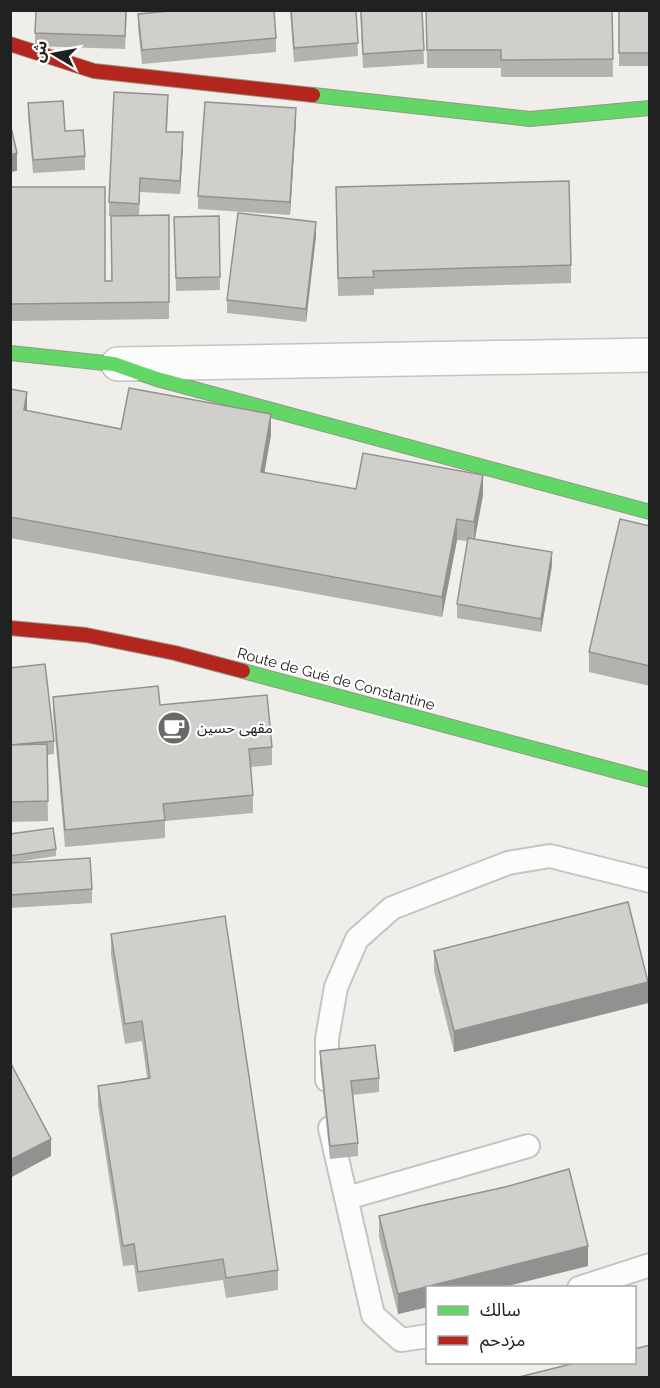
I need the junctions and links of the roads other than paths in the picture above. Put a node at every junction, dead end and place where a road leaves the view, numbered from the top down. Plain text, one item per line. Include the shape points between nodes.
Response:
1 (10, 44) edge
2 (650, 108) edge
3 (10, 353) edge
4 (650, 355) edge
5 (114, 364) junction
6 (650, 512) edge
7 (10, 627) edge
8 (650, 780) edge
9 (650, 881) edge
10 (528, 1146) dead end
11 (347, 1198) junction
12 (650, 1265) edge
13 (582, 1286) edge
14 (426, 1336) edge

1 - 2 street via 94,71 530,119
3 - 5 street
4 - 5 street
5 - 6 street via 157,379
7 - 8 street, Route de Gué de Constantine via 86,635 174,652
9 - 11 lane via 550,856 508,863 392,908 357,939 336,987 327,1039 328,1116
10 - 11 lane
11 - 14 lane via 373,1315 401,1340
12 - 13 lane

